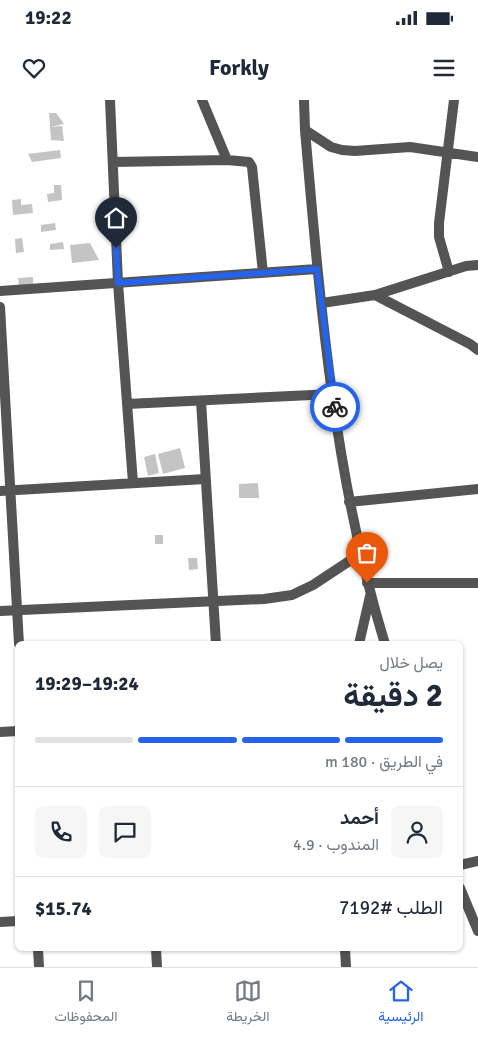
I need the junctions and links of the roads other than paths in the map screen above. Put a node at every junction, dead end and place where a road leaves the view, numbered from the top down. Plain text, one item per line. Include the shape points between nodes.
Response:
1 (110, 100) edge
2 (202, 100) edge
3 (304, 100) edge
4 (454, 100) edge
5 (305, 130) junction
6 (448, 151) junction
7 (478, 157) edge
8 (227, 160) junction
9 (113, 162) junction
10 (478, 264) edge
11 (317, 269) junction
12 (450, 272) junction
13 (262, 273) junction
14 (118, 283) junction
15 (0, 291) edge
16 (375, 296) junction
17 (322, 304) junction
18 (0, 307) edge
19 (478, 350) edge
20 (333, 394) junction
21 (201, 400) junction
22 (127, 404) junction
23 (206, 478) junction
24 (133, 483) junction
25 (478, 489) edge
26 (5, 490) edge
27 (349, 502) junction
28 (360, 554) junction
29 (367, 583) junction
30 (478, 583) edge
31 (370, 595) junction
32 (215, 602) junction
33 (17, 610) junction
34 (0, 611) edge
35 (19, 641) edge
36 (216, 641) edge
37 (360, 641) edge
38 (384, 641) edge
39 (15, 731) edge
40 (0, 732) edge
41 (478, 860) edge
42 (463, 864) edge
43 (463, 895) edge
44 (15, 921) edge
45 (0, 922) edge
46 (478, 931) edge
47 (38, 951) edge
48 (156, 951) edge
49 (344, 951) edge
50 (39, 967) edge
51 (157, 967) edge
52 (346, 967) edge

1 - 9 street
2 - 8 street
3 - 5 street
4 - 6 street
5 - 6 street via 331,147 342,150 410,147
5 - 11 street
6 - 7 street
6 - 12 street via 439,237
8 - 9 street
8 - 13 street via 249,162 252,167
9 - 14 street
10 - 12 street
11 - 13 street
11 - 17 street
12 - 16 street
13 - 14 street
14 - 15 street
14 - 22 street
16 - 17 street
16 - 19 street
17 - 20 street
18 - 26 street
20 - 21 street
20 - 27 street
21 - 22 street
21 - 23 street
22 - 24 street
23 - 24 street
23 - 32 street
24 - 26 street
25 - 27 street
26 - 33 street
27 - 28 street
28 - 29 street
28 - 32 street via 313,585 292,594
29 - 30 street
29 - 31 street
31 - 37 street
31 - 38 street
32 - 33 street
32 - 36 street
33 - 34 street
33 - 35 street
39 - 40 street
41 - 42 street
43 - 46 street
44 - 45 street
47 - 50 street
48 - 51 street
49 - 52 street

